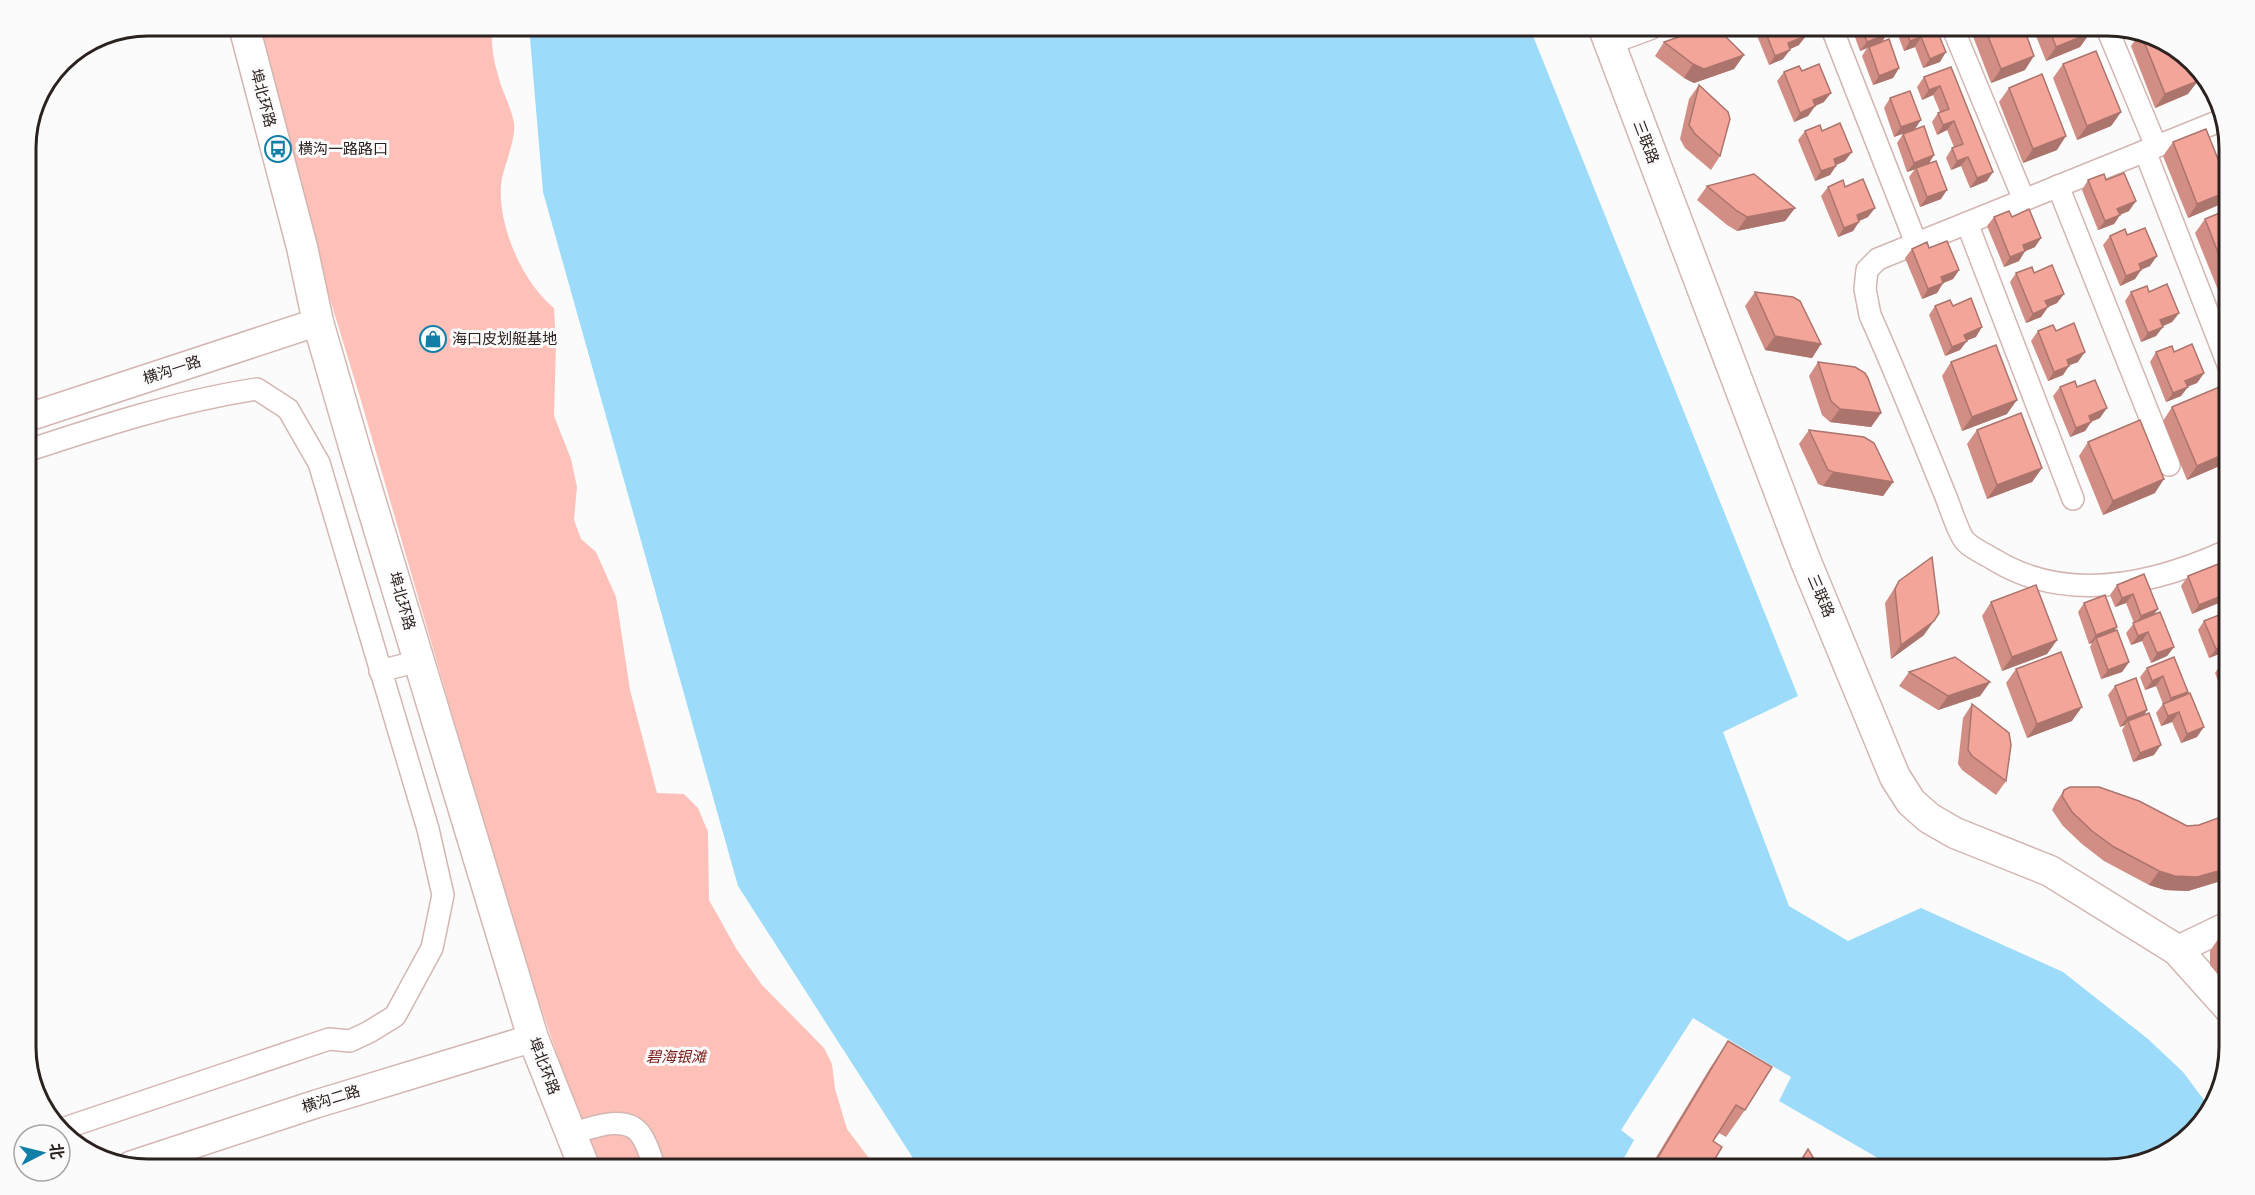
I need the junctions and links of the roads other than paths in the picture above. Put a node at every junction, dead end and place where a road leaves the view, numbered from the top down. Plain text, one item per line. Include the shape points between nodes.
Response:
1 (247, 36) edge
2 (1606, 36) edge
3 (1834, 36) edge
4 (1956, 36) edge
5 (2110, 36) edge
6 (2216, 122) edge
7 (2150, 148) junction
8 (2058, 186) junction
9 (2024, 200) junction
10 (1967, 223) junction
11 (1916, 243) junction
12 (318, 322) junction
13 (2219, 340) edge
14 (36, 415) edge
15 (36, 448) edge
16 (2169, 465) dead end
17 (2073, 499) dead end
18 (2219, 554) edge
19 (419, 661) junction
20 (380, 671) junction
21 (2219, 930) edge
22 (2177, 950) junction
23 (2219, 997) edge
24 (533, 1038) junction
25 (72, 1126) edge
26 (571, 1134) junction
27 (149, 1159) edge
28 (581, 1159) edge
29 (651, 1159) edge

1 - 12 main road, 埠北环路
2 - 22 main road, 三联路 via 1806,562 1895,777 1911,802 1929,818 1955,833 2050,871
3 - 11 street
4 - 9 street
5 - 7 street
6 - 7 street
7 - 8 street
7 - 13 street
8 - 9 street
8 - 16 street
9 - 10 street
10 - 11 street
10 - 17 street
11 - 18 street via 1878,259 1867,270 1865,289 1870,315 1965,541 2011,570 2057,584 2079,586 2137,582
12 - 14 street, 横沟一路
12 - 19 main road, 埠北环路
15 - 20 street via 221,394 257,389 288,409 319,463
19 - 20 street
19 - 24 main road, 埠北环路
20 - 25 street via 428,829 443,895 432,948 395,1016 350,1041 329,1039
21 - 22 street
22 - 23 main road, 三联路
24 - 26 main road, 埠北环路
24 - 27 street, 横沟二路
26 - 28 main road, 埠北环路
26 - 29 street via 603,1124 625,1124 640,1132

